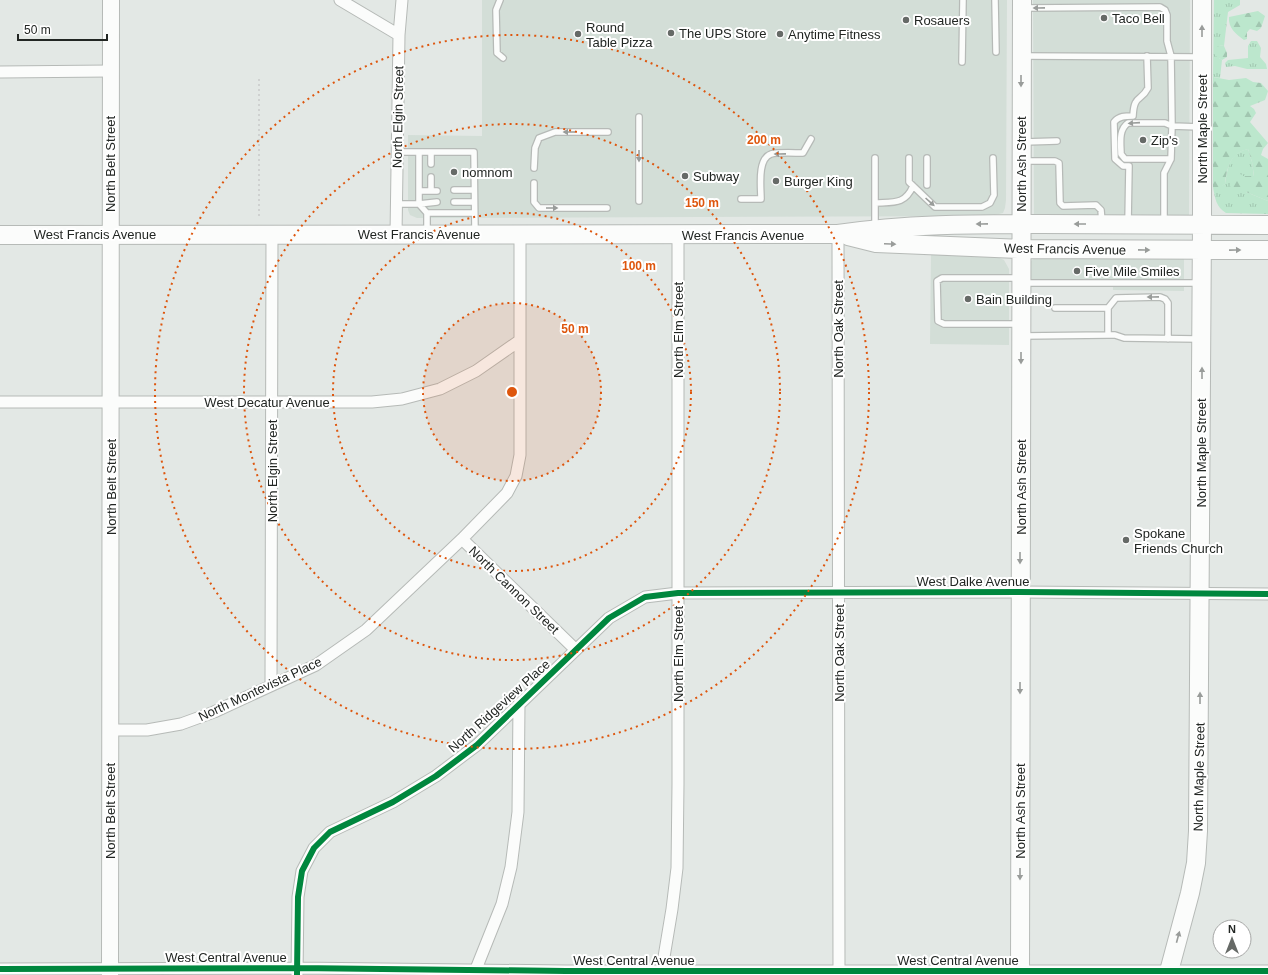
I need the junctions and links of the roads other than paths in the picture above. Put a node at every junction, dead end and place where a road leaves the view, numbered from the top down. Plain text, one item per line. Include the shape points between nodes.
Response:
1 (110, 0) edge
2 (340, 0) edge
3 (402, 0) edge
4 (500, 0) edge
5 (963, 0) edge
6 (995, 0) edge
7 (1202, 0) edge
8 (1021, 4) edge
9 (399, 35) junction
10 (996, 52) dead end
11 (1021, 56) junction
12 (1147, 56) junction
13 (1171, 56) junction
14 (1202, 57) junction
15 (503, 58) dead end
16 (962, 62) dead end
17 (110, 71) junction
18 (0, 72) edge
19 (639, 117) dead end
20 (1172, 126) junction
21 (1202, 127) junction
22 (608, 132) dead end
23 (811, 139) dead end
24 (1058, 141) dead end
25 (1021, 142) junction
26 (397, 152) junction
27 (419, 152) junction
28 (430, 152) junction
29 (874, 158) dead end
30 (909, 158) dead end
31 (927, 158) dead end
32 (993, 158) dead end
33 (1171, 159) junction
34 (1021, 161) junction
35 (431, 164) dead end
36 (534, 168) dead end
37 (431, 177) dead end
38 (534, 183) dead end
39 (927, 185) dead end
40 (913, 186) junction
41 (454, 190) dead end
42 (474, 190) junction
43 (419, 191) junction
44 (431, 191) junction
45 (437, 191) dead end
46 (741, 199) dead end
47 (638, 201) dead end
48 (437, 202) dead end
49 (454, 202) dead end
50 (474, 202) junction
51 (875, 203) junction
52 (396, 204) junction
53 (419, 204) junction
54 (607, 208) dead end
55 (427, 213) junction
56 (474, 213) junction
57 (1021, 224) junction
58 (1102, 224) junction
59 (1127, 224) junction
60 (1202, 224) junction
61 (1164, 225) junction
62 (1268, 225) edge
63 (876, 229) junction
64 (110, 234) junction
65 (272, 234) junction
66 (396, 234) junction
67 (426, 234) junction
68 (475, 234) junction
69 (520, 234) junction
70 (838, 234) junction
71 (0, 235) edge
72 (678, 235) junction
73 (1021, 249) junction
74 (1202, 250) junction
75 (1268, 250) edge
76 (1021, 280) junction
77 (1202, 283) junction
78 (1055, 308) dead end
79 (1108, 308) junction
80 (1021, 330) junction
81 (1108, 335) junction
82 (1168, 339) junction
83 (1202, 339) junction
84 (519, 341) junction
85 (272, 401) junction
86 (0, 402) edge
87 (111, 402) junction
88 (462, 539) junction
89 (839, 592) junction
90 (1020, 592) junction
91 (678, 593) junction
92 (1200, 594) junction
93 (1268, 594) edge
94 (576, 650) junction
95 (272, 684) junction
96 (519, 704) junction
97 (110, 730) junction
98 (0, 969) edge
99 (1268, 971) edge
100 (110, 972) edge
101 (297, 972) edge
102 (387, 972) edge
103 (476, 972) edge
104 (566, 973) edge
105 (661, 973) edge
106 (747, 973) edge
107 (839, 973) edge
108 (925, 973) edge
109 (1020, 973) edge
110 (1168, 973) edge

1 - 17 street, North Belt Street
2 - 9 street
3 - 9 street, North Elgin Street
4 - 15 lane via 496,10 497,53
5 - 16 lane
6 - 10 lane
14 -> 7 main road, North Maple Street
8 - 11 main road, North Ash Street
13 -> 8 lane via 1167,41 1167,15 1160,7
9 - 26 street, North Elgin Street
11 - 12 lane
11 -> 25 main road, North Ash Street
12 - 13 lane
12 - 59 lane via 1146,93 1134,104 1132,116 1117,118 1114,122 1115,159 1123,166 1128,166
13 - 14 lane
13 - 20 lane
14 - 21 main road, North Maple Street
17 - 18 street
17 - 64 street, North Belt Street
19 -> 47 lane
20 - 21 lane
20 - 33 lane
20 -> 33 lane via 1165,123 1128,123 1123,126 1121,133 1121,154 1125,159
21 - 60 main road, North Maple Street
22 -> 36 lane via 555,132 539,138 535,148
23 -> 46 lane via 803,153 772,154 765,158 762,164 761,199
24 - 25 lane
25 - 34 main road, North Ash Street
26 - 27 lane
26 - 52 street, North Elgin Street
27 - 28 lane
27 - 43 lane
28 - 35 lane
28 - 42 lane via 474,152
29 - 51 lane
30 - 40 lane via 909,182
31 - 39 lane
40 -> 32 lane via 935,207 982,207 990,203 994,195
33 - 61 lane via 1164,173
34 - 57 main road, North Ash Street
34 - 58 lane via 1056,160 1060,163 1060,203 1063,206 1096,205 1101,210
37 - 44 lane
38 -> 54 lane via 534,202 539,208
40 - 51 lane via 909,195 898,202
41 - 42 lane
42 - 50 lane
43 - 44 lane
43 - 53 lane
44 - 45 lane
48 - 53 lane
49 - 50 lane
50 - 56 lane
51 - 63 lane
52 - 53 lane
52 - 66 street, North Elgin Street
53 - 55 lane
55 - 56 lane
55 - 67 lane
56 - 68 lane
58 -> 57 main road, West Francis Avenue
57 -> 63 main road, West Francis Avenue
57 - 73 main road, North Ash Street
58 - 59 main road, West Francis Avenue
59 - 61 main road, West Francis Avenue
60 - 61 main road, West Francis Avenue
60 - 62 main road, West Francis Avenue
60 - 74 main road, North Maple Street
63 - 70 main road, West Francis Avenue
64 - 65 main road, West Francis Avenue
64 - 71 main road, West Francis Avenue
64 - 87 street, North Belt Street
65 - 66 main road, West Francis Avenue
65 - 85 street, North Elgin Street
66 - 67 main road, West Francis Avenue
67 - 68 main road, West Francis Avenue
68 - 69 main road, West Francis Avenue
69 - 72 main road, West Francis Avenue
69 - 84 street, North Cannon Street
70 - 72 main road, West Francis Avenue
70 -> 73 main road, West Francis Avenue via 876,243
70 - 89 street, North Oak Street
72 - 91 street, North Elm Street
73 -> 74 main road, West Francis Avenue
73 - 76 main road, North Ash Street
74 -> 75 main road, West Francis Avenue
74 - 77 main road, North Maple Street
76 - 77 lane
76 - 80 main road, North Ash Street
76 - 80 lane via 942,278 937,281 938,321 944,324
77 - 83 main road, North Maple Street
78 - 79 lane
79 - 81 lane
82 -> 79 lane via 1168,303 1165,299 1116,298
80 - 81 lane
80 -> 90 main road, North Ash Street
81 - 82 lane
82 - 83 lane
92 -> 83 main road, North Maple Street
84 - 85 street, West Decatur Avenue via 476,371 440,390 402,399 372,402
84 - 88 street, North Cannon Street via 520,455 516,476 507,493
85 - 87 street, West Decatur Avenue
85 - 95 street, North Elgin Street
86 - 87 street, West Decatur Avenue
87 - 97 street, North Belt Street
88 - 94 street, North Cannon Street
88 - 95 street, North Montevista Place via 366,630 316,664
89 - 90 street, West Dalke Avenue
89 - 91 street, West Dalke Avenue
89 - 107 street, North Oak Street
90 - 92 street, West Dalke Avenue
90 -> 109 main road, North Ash Street
91 - 94 street, North Ridgeview Place via 645,597 609,618
91 - 105 street, North Elm Street via 677,868
92 - 93 street, West Dalke Avenue
110 -> 92 main road, North Maple Street via 1196,863
94 - 96 street, North Ridgeview Place
95 - 97 street, North Montevista Place via 214,712 181,724 147,730
96 - 101 street, North Ridgeview Place via 477,745 436,776 393,802 330,832 314,848 302,871 298,897
96 - 103 street via 518,812 511,867 502,904
97 - 100 street, North Belt Street
98 - 100 street, West Central Avenue
99 - 110 street, West Central Avenue
100 - 101 street, West Central Avenue
101 - 102 street, West Central Avenue
102 - 103 street, West Central Avenue
103 - 104 street, West Central Avenue
104 - 105 street, West Central Avenue
105 - 106 street, West Central Avenue
106 - 107 street, West Central Avenue
107 - 108 street, West Central Avenue
108 - 109 street, West Central Avenue
109 - 110 street, West Central Avenue

